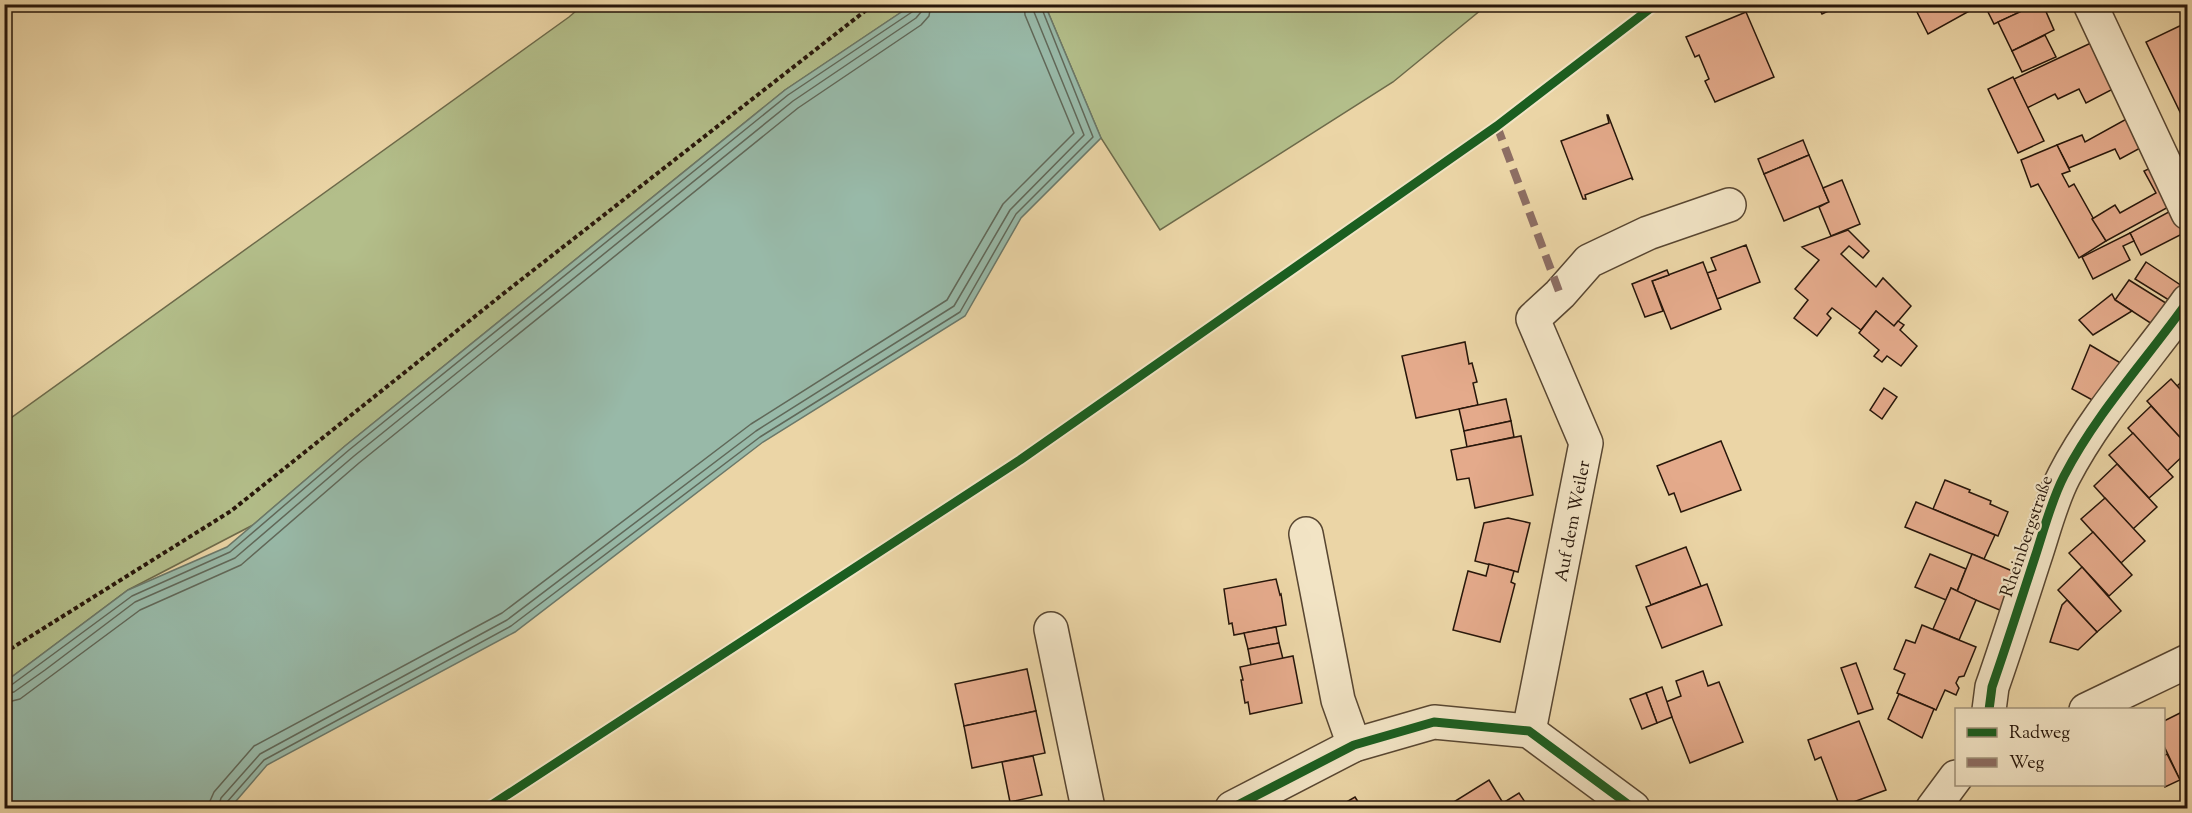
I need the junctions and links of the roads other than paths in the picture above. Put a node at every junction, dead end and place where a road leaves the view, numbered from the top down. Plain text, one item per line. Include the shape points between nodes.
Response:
1 (2090, 4) edge
2 (1729, 205) dead end
3 (2187, 213) edge
4 (2187, 301) edge
5 (1306, 534) dead end
6 (1051, 629) dead end
7 (2187, 661) edge
8 (1989, 708) edge
9 (2090, 708) edge
10 (1529, 731) junction
11 (1354, 745) junction
12 (1955, 778) edge
13 (1088, 808) edge
14 (1232, 808) edge
15 (1633, 808) edge
16 (1933, 808) edge

1 - 3 street
2 - 10 street, Auf dem Weiler via 1648,233 1589,261 1533,319 1586,443
4 - 8 street, Rheinbergstraße via 2105,410 2063,478 1996,676
5 - 11 street via 1338,700
6 - 13 street
7 - 9 street
10 - 11 street via 1434,722
10 - 15 street
11 - 14 street
12 - 16 street

